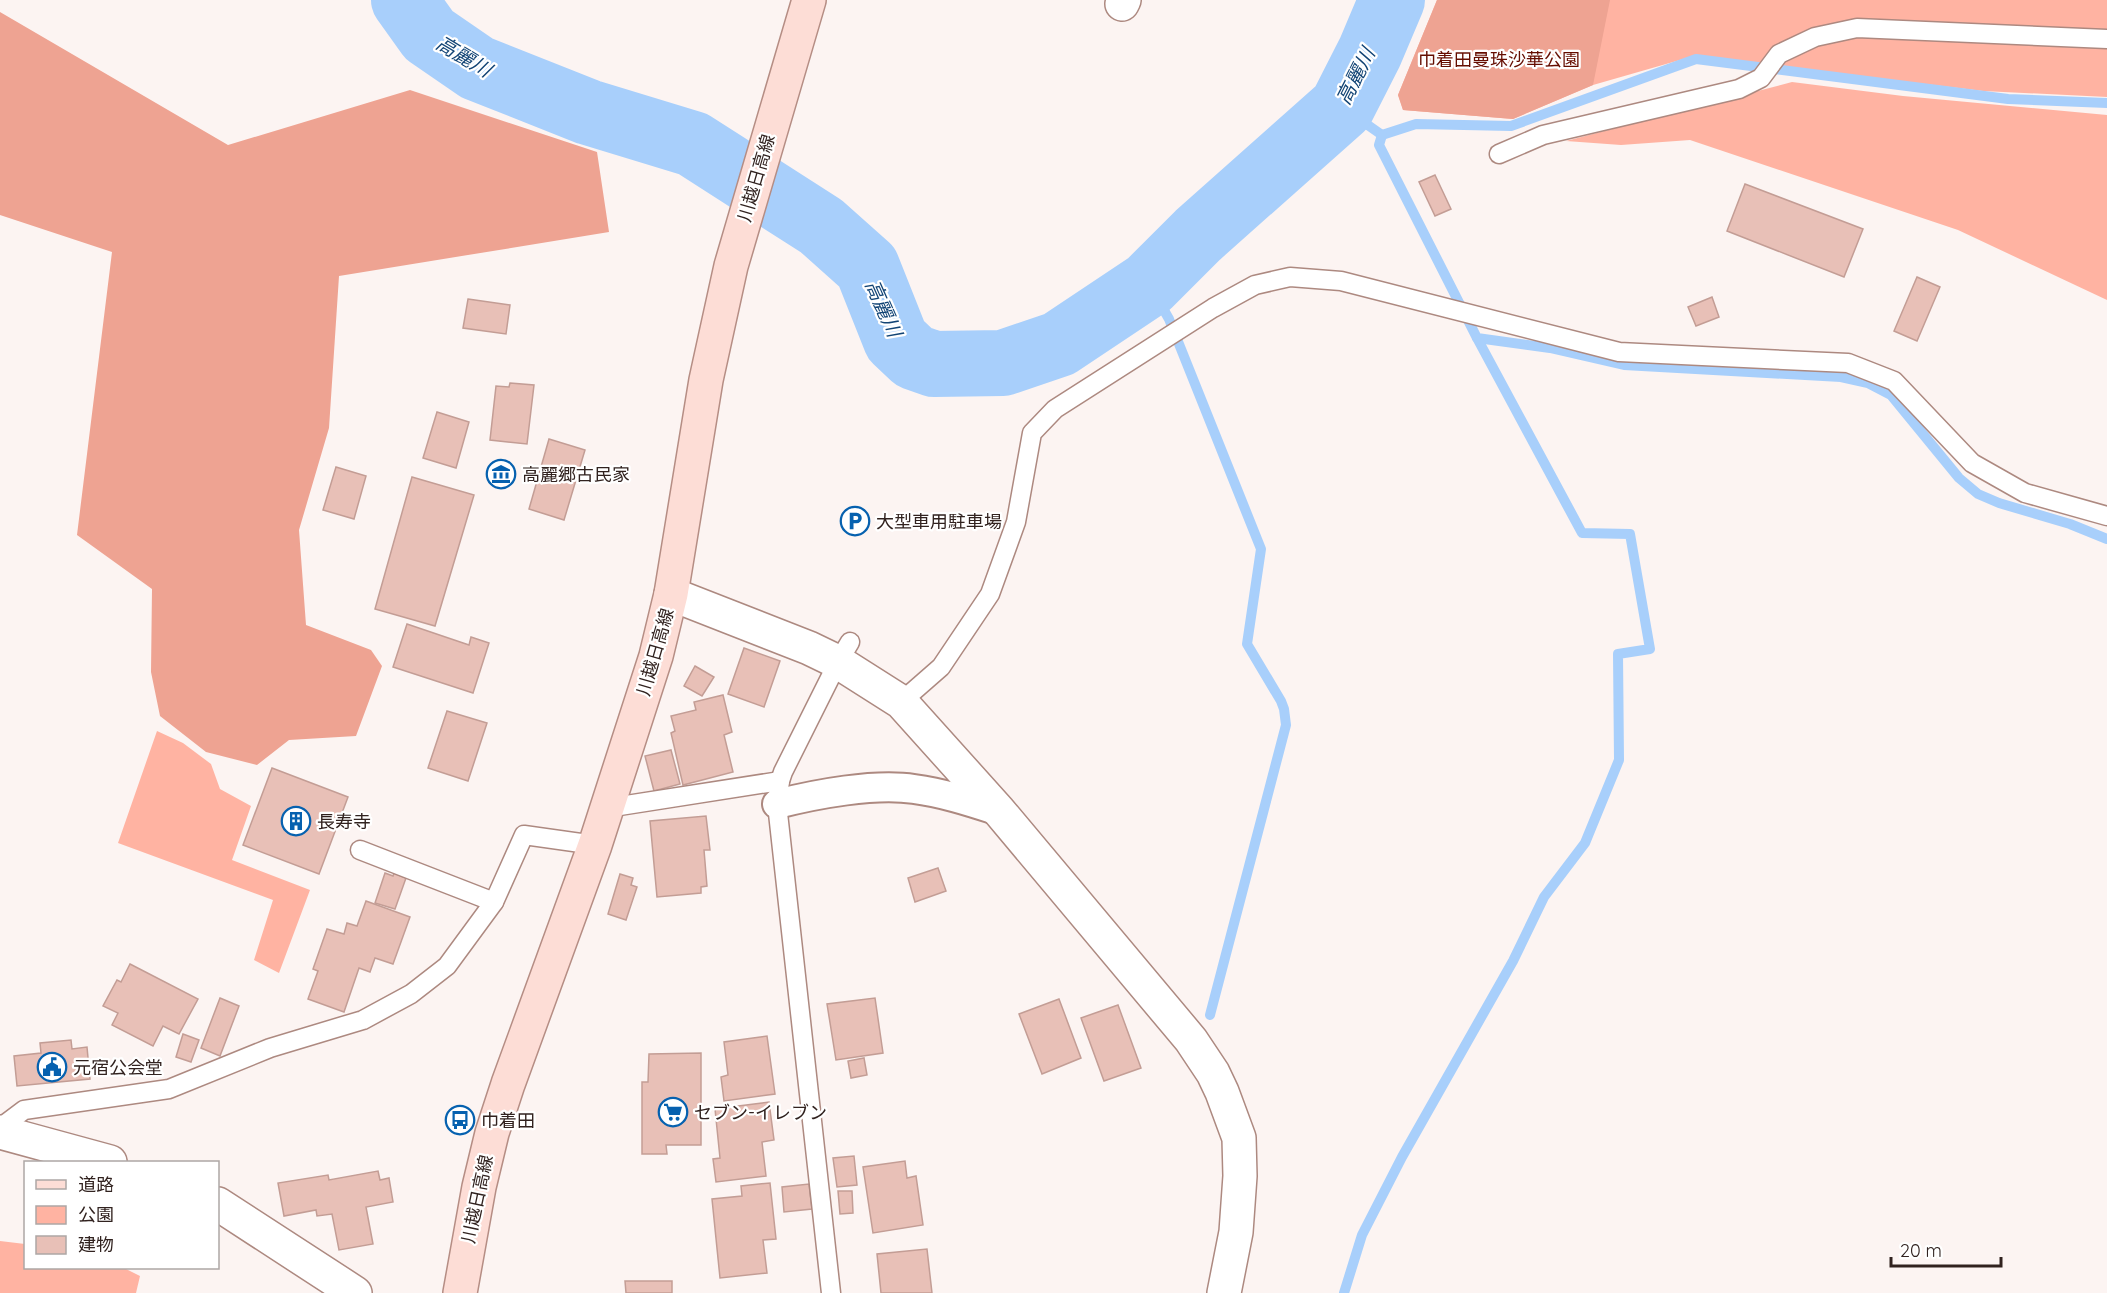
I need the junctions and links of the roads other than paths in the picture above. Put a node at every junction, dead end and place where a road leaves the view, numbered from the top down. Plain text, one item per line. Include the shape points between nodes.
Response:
1 (809, 0) edge
2 (2107, 39) edge
3 (1499, 154) dead end
4 (2107, 516) edge
5 (671, 594) junction
6 (844, 652) junction
7 (901, 702) junction
8 (778, 793) junction
9 (607, 808) junction
10 (999, 811) junction
11 (595, 844) junction
12 (360, 850) dead end
13 (494, 902) junction
14 (0, 1130) edge
15 (108, 1161) edge
16 (219, 1205) edge
17 (355, 1293) edge
18 (460, 1293) edge
19 (831, 1293) edge
20 (1224, 1293) edge

1 - 5 main road, 川越日高線 via 731,266 706,380
2 - 3 lane via 1857,28 1815,37 1779,54 1761,78 1739,89 1543,135
4 - 7 lane via 2025,493 1972,463 1894,381 1848,363 1619,352 1341,281 1290,277 1255,285 1213,308 1055,409 1032,432 1016,522 990,594 941,667
5 - 6 street via 809,648
5 - 9 main road, 川越日高線 via 656,656
6 - 7 street
6 - 8 lane
7 - 10 street
8 - 9 lane
8 - 10 street via 796,799 866,788 912,788 955,796
8 - 19 lane
9 - 11 main road, 川越日高線
10 - 20 street via 1191,1040 1222,1092 1239,1138 1240,1176 1236,1232
11 - 13 lane via 524,836
11 - 18 main road, 川越日高線 via 492,1132
12 - 13 lane
13 - 14 lane via 447,966 411,994 363,1020 270,1048 169,1089 24,1110
14 - 15 street
16 - 17 street

